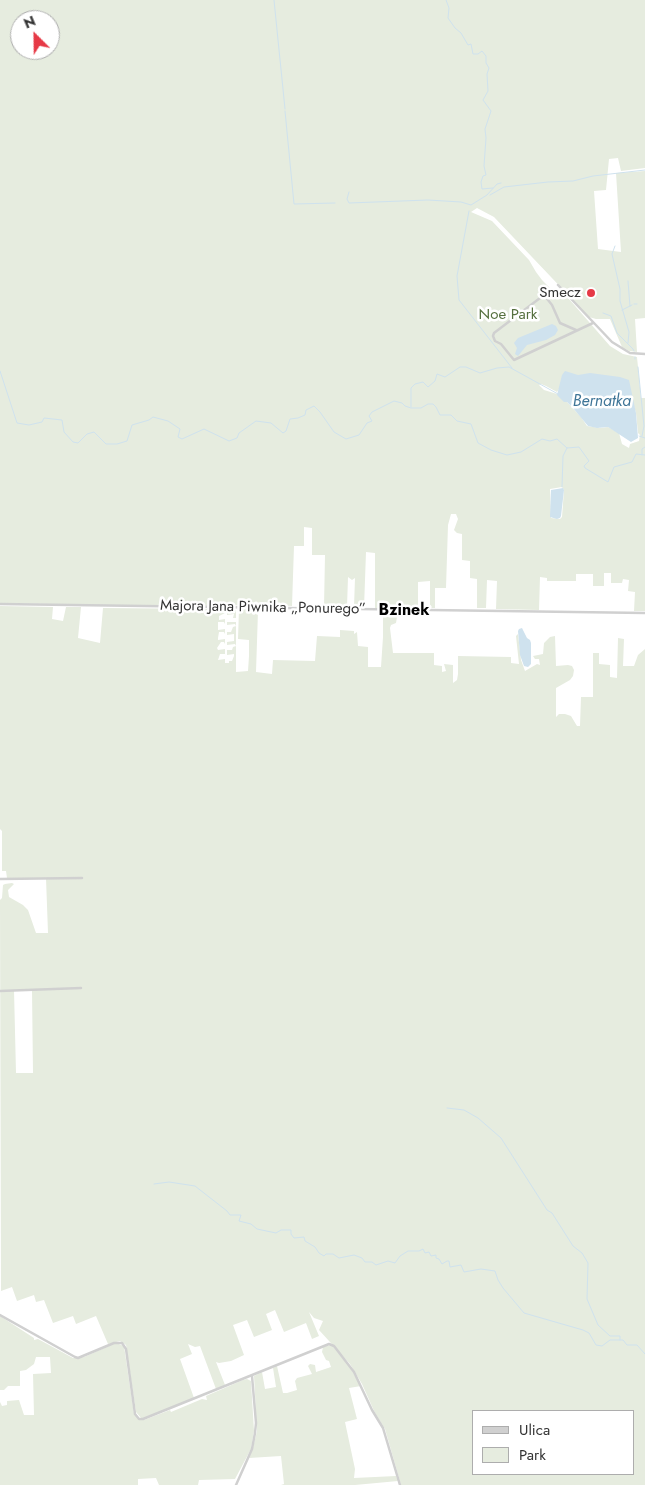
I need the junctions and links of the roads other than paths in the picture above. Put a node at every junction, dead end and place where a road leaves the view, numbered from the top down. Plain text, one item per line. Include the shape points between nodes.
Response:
1 (558, 285) dead end
2 (594, 324) junction
3 (576, 330) junction
4 (645, 354) edge
5 (0, 604) edge
6 (645, 613) edge
7 (82, 878) dead end
8 (0, 879) edge
9 (81, 988) dead end
10 (0, 991) edge
11 (0, 1315) edge
12 (252, 1375) junction
13 (236, 1485) edge
14 (400, 1485) edge

1 - 2 street
2 - 3 street
2 - 4 street via 618,347 633,354
3 - 3 street via 514,360 493,336 544,295 560,323
5 - 6 street, Majora Jana Piwnika „Ponurego”
7 - 8 street
9 - 10 street
11 - 12 street via 78,1358 114,1343 122,1343 126,1349 135,1414 139,1419
12 - 13 street via 255,1433 252,1449
12 - 14 street via 326,1345 334,1346 354,1372 383,1428

